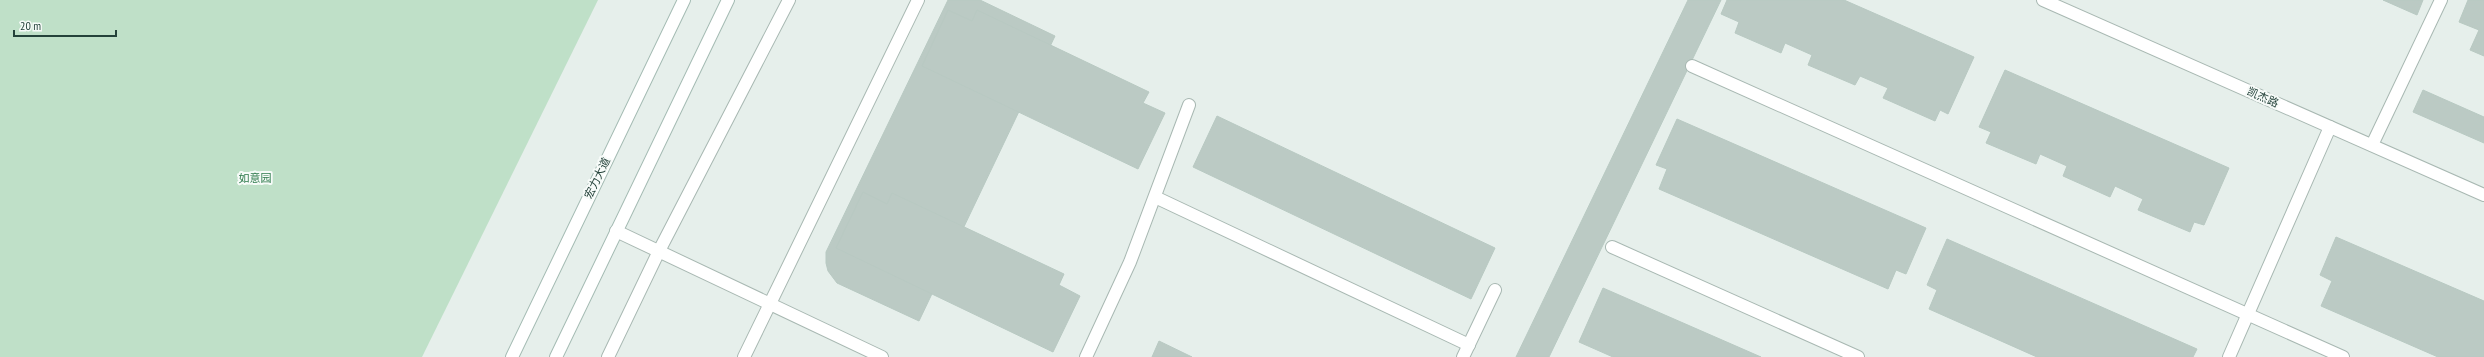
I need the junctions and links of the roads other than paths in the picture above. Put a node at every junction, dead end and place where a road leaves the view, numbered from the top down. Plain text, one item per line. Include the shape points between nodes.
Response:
1 (684, 0) edge
2 (728, 0) edge
3 (789, 0) edge
4 (918, 0) edge
5 (2043, 0) edge
6 (2441, 0) edge
7 (1692, 66) dead end
8 (1189, 105) dead end
9 (2330, 127) junction
10 (2372, 145) junction
11 (2484, 194) edge
12 (1155, 197) junction
13 (616, 231) junction
14 (1612, 247) dead end
15 (659, 251) junction
16 (1495, 290) dead end
17 (770, 304) junction
18 (2248, 314) junction
19 (1469, 345) junction
20 (512, 357) edge
21 (556, 357) edge
22 (608, 357) edge
23 (744, 357) edge
24 (882, 357) edge
25 (1086, 357) edge
26 (1463, 357) edge
27 (1858, 357) edge
28 (2229, 357) edge
29 (2343, 357) edge

1 - 20 street, 宏力大道
2 - 13 street
3 - 15 street
4 - 17 street
5 - 9 street, 凯杰路
6 - 10 street
7 - 18 street
8 - 12 street
9 - 10 street, 凯杰路
9 - 18 street
10 - 11 street, 凯杰路
12 - 19 street
12 - 25 street via 1130,262
13 - 15 street
13 - 21 street
14 - 27 street
15 - 17 street
15 - 22 street
16 - 19 street
17 - 23 street
17 - 24 street
18 - 28 street
18 - 29 street
19 - 26 street

